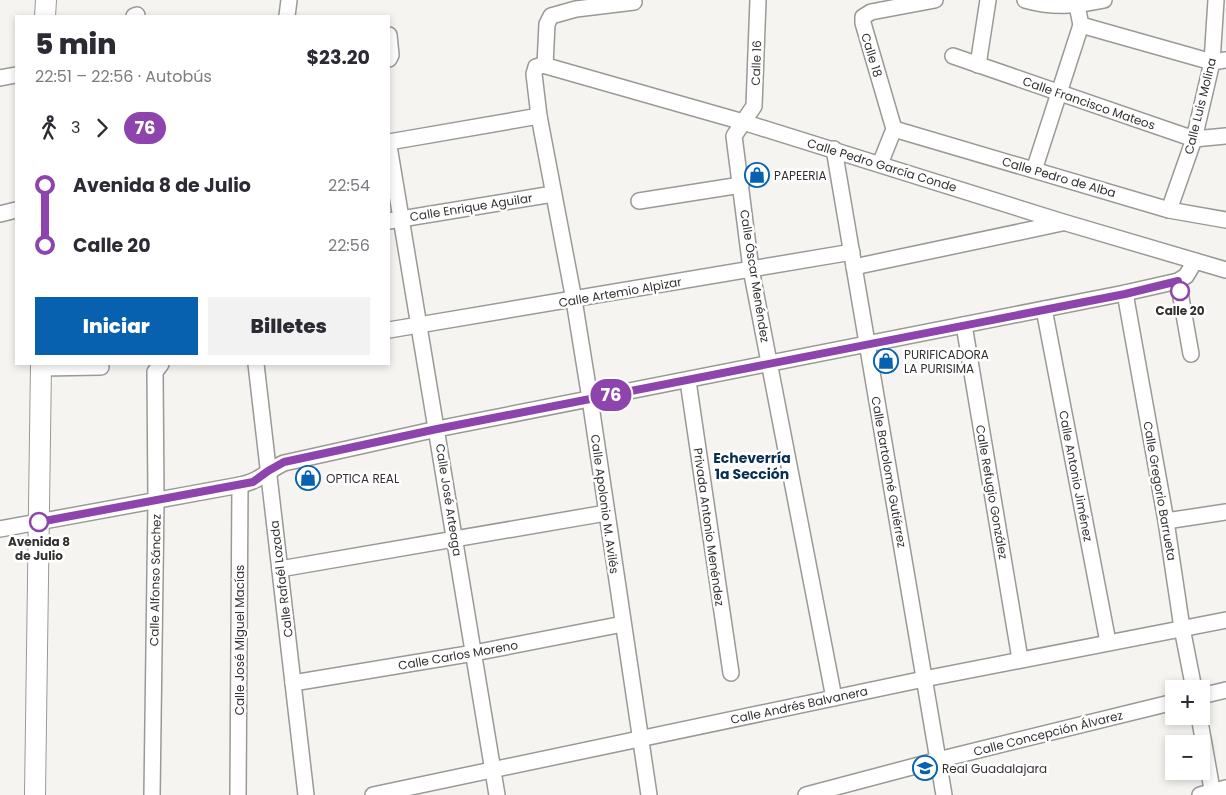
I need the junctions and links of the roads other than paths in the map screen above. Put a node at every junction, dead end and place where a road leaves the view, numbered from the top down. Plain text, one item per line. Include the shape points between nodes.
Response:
1 (46, 0) edge
2 (289, 0) edge
3 (758, 0) edge
4 (935, 0) edge
5 (988, 0) edge
6 (1025, 0) edge
7 (1104, 0) edge
8 (1216, 0) edge
9 (634, 2) dead end
10 (1077, 6) junction
11 (45, 15) edge
12 (287, 15) edge
13 (1080, 25) junction
14 (953, 56) dead end
15 (1219, 61) edge
16 (978, 65) junction
17 (541, 66) junction
18 (15, 75) edge
19 (0, 78) edge
20 (1059, 93) junction
21 (539, 116) junction
22 (744, 122) junction
23 (894, 129) junction
24 (1226, 136) edge
25 (1194, 139) junction
26 (390, 142) edge
27 (834, 149) junction
28 (390, 158) edge
29 (880, 164) junction
30 (1034, 170) junction
31 (741, 185) junction
32 (553, 194) junction
33 (640, 201) dead end
34 (15, 210) edge
35 (1169, 210) junction
36 (0, 214) edge
37 (395, 220) edge
38 (1226, 220) edge
39 (1063, 222) junction
40 (853, 259) junction
41 (1195, 261) junction
42 (751, 269) junction
43 (1226, 270) edge
44 (1178, 281) junction
45 (1125, 294) junction
46 (574, 300) junction
47 (1044, 309) junction
48 (964, 324) junction
49 (420, 325) junction
50 (390, 330) edge
51 (867, 344) junction
52 (1191, 354) dead end
53 (769, 364) junction
54 (160, 365) edge
55 (256, 365) edge
56 (41, 366) edge
57 (102, 367) dead end
58 (688, 380) junction
59 (590, 399) junction
60 (437, 429) junction
61 (268, 471) junction
62 (240, 485) junction
63 (156, 501) junction
64 (1226, 512) edge
65 (606, 513) junction
66 (1166, 521) junction
67 (39, 522) junction
68 (0, 529) edge
69 (455, 538) junction
70 (280, 569) junction
71 (1226, 620) edge
72 (623, 624) junction
73 (1182, 628) junction
74 (1108, 642) junction
75 (474, 653) junction
76 (1020, 659) junction
77 (731, 673) dead end
78 (924, 679) junction
79 (1192, 680) edge
80 (293, 684) junction
81 (1226, 690) edge
82 (1210, 694) edge
83 (834, 698) junction
84 (1165, 704) edge
85 (1201, 725) edge
86 (640, 738) junction
87 (938, 760) junction
88 (493, 768) junction
89 (1213, 793) edge
90 (35, 795) edge
91 (152, 795) edge
92 (238, 795) edge
93 (306, 795) edge
94 (373, 795) edge
95 (497, 795) edge
96 (649, 795) edge
97 (806, 795) edge
98 (944, 795) edge

1 - 11 main road
2 - 12 street
3 - 22 street, Calle 16 via 754,106
4 - 23 street, Calle 18 via 871,12 863,17 862,23
5 - 16 street
6 - 10 street via 1046,5
7 - 10 street
8 - 15 street, Calle Luis Molina
9 - 17 street, Calle Apolonio M. Avilés via 576,9 552,16 546,24
10 - 13 street
13 - 15 street
13 - 20 street
14 - 16 street, Calle Francisco Mateos
15 - 25 street, Calle Luis Molina
16 - 20 street, Calle Francisco Mateos
17 - 21 street, Calle Apolonio M. Avilés via 534,74
17 - 22 street, Calle Pedro García Conde
18 - 19 street
20 - 25 street, Calle Francisco Mateos
20 - 30 street
21 - 26 street
21 - 32 street, Calle Apolonio M. Avilés
22 - 27 street, Calle Pedro García Conde
22 - 31 street, Calle Óscar Menéndez via 734,136
23 - 29 street
23 - 30 street, Calle Pedro de Alba
24 - 25 street, Calle Francisco Mateos
25 - 35 street, Calle Luis Molina
27 - 29 street, Calle Pedro García Conde
27 - 40 street, Calle Bartolomé Gutiérrez
28 - 37 street, Calle José Arteaga
29 - 39 street, Calle Pedro García Conde
30 - 35 street, Calle Pedro de Alba
31 - 33 street
31 - 42 street, Calle Óscar Menéndez
32 - 37 street, Calle Enrique Aguilar
32 - 46 street, Calle Apolonio M. Avilés
34 - 36 street
35 - 38 street, Calle Pedro de Alba
37 - 49 street, Calle José Arteaga
39 - 40 street, Calle Artemio Alpizar
39 - 41 street, Calle Pedro García Conde
40 - 42 street, Calle Artemio Alpizar
40 - 51 street, Calle Bartolomé Gutiérrez
41 - 43 street, Calle Pedro García Conde
41 - 44 street via 1186,276
42 - 46 street, Calle Artemio Alpizar
42 - 53 street, Calle Óscar Menéndez
44 - 45 street
44 - 52 street
45 - 47 street
45 - 66 street, Calle Gregorio Barrueta
46 - 49 street, Calle Artemio Alpizar
46 - 59 street, Calle Apolonio M. Avilés
47 - 48 street
47 - 74 street, Calle Antonio Jiménez
48 - 51 street
48 - 76 street, Calle Refugio González
49 - 50 street, Calle Artemio Alpizar
49 - 60 street, Calle José Arteaga
51 - 53 street
51 - 78 street, Calle Bartolomé Gutiérrez
53 - 58 street
53 - 83 street, Calle Óscar Menéndez
54 - 63 street, Calle Alfonso Sánchez via 155,372
55 - 61 street, Calle Rafaél Lozada
56 - 57 street
56 - 67 main road
58 - 59 street
58 - 77 street, Privada Antonio Menéndez
59 - 60 street
59 - 65 street, Calle Apolonio M. Avilés
60 - 61 street via 284,462
60 - 69 street, Calle José Arteaga
61 - 62 street via 253,482
61 - 70 street, Calle Rafaél Lozada
62 - 63 street
62 - 92 street, Calle José Miguel Macías
63 - 67 street
63 - 91 street, Calle Alfonso Sánchez
64 - 66 street
65 - 69 street
65 - 72 street, Calle Apolonio M. Avilés
66 - 73 street, Calle Gregorio Barrueta
67 - 68 street
67 - 90 main road
69 - 70 street
69 - 75 street, Calle José Arteaga
70 - 80 street, Calle Rafaél Lozada
71 - 73 street, Calle Andrés Balvanera
72 - 75 street, Calle Carlos Moreno
72 - 86 street, Calle Apolonio M. Avilés
73 - 74 street, Calle Andrés Balvanera
73 - 79 street, Calle Gregorio Barrueta
74 - 76 street, Calle Andrés Balvanera
75 - 80 street, Calle Carlos Moreno
75 - 88 street, Calle José Arteaga
76 - 78 street, Calle Andrés Balvanera
78 - 83 street, Calle Andrés Balvanera
78 - 87 street, Calle Bartolomé Gutiérrez
80 - 93 street, Calle Rafaél Lozada
81 - 82 street
83 - 86 street, Calle Andrés Balvanera
84 - 87 street, Calle Concepción Álvarez
85 - 89 street
86 - 88 street, Calle Andrés Balvanera
86 - 96 street, Calle Apolonio M. Avilés
87 - 97 street, Calle Concepción Álvarez
87 - 98 street, Calle Bartolomé Gutiérrez
88 - 94 street, Calle Andrés Balvanera
88 - 95 street, Calle José Arteaga

